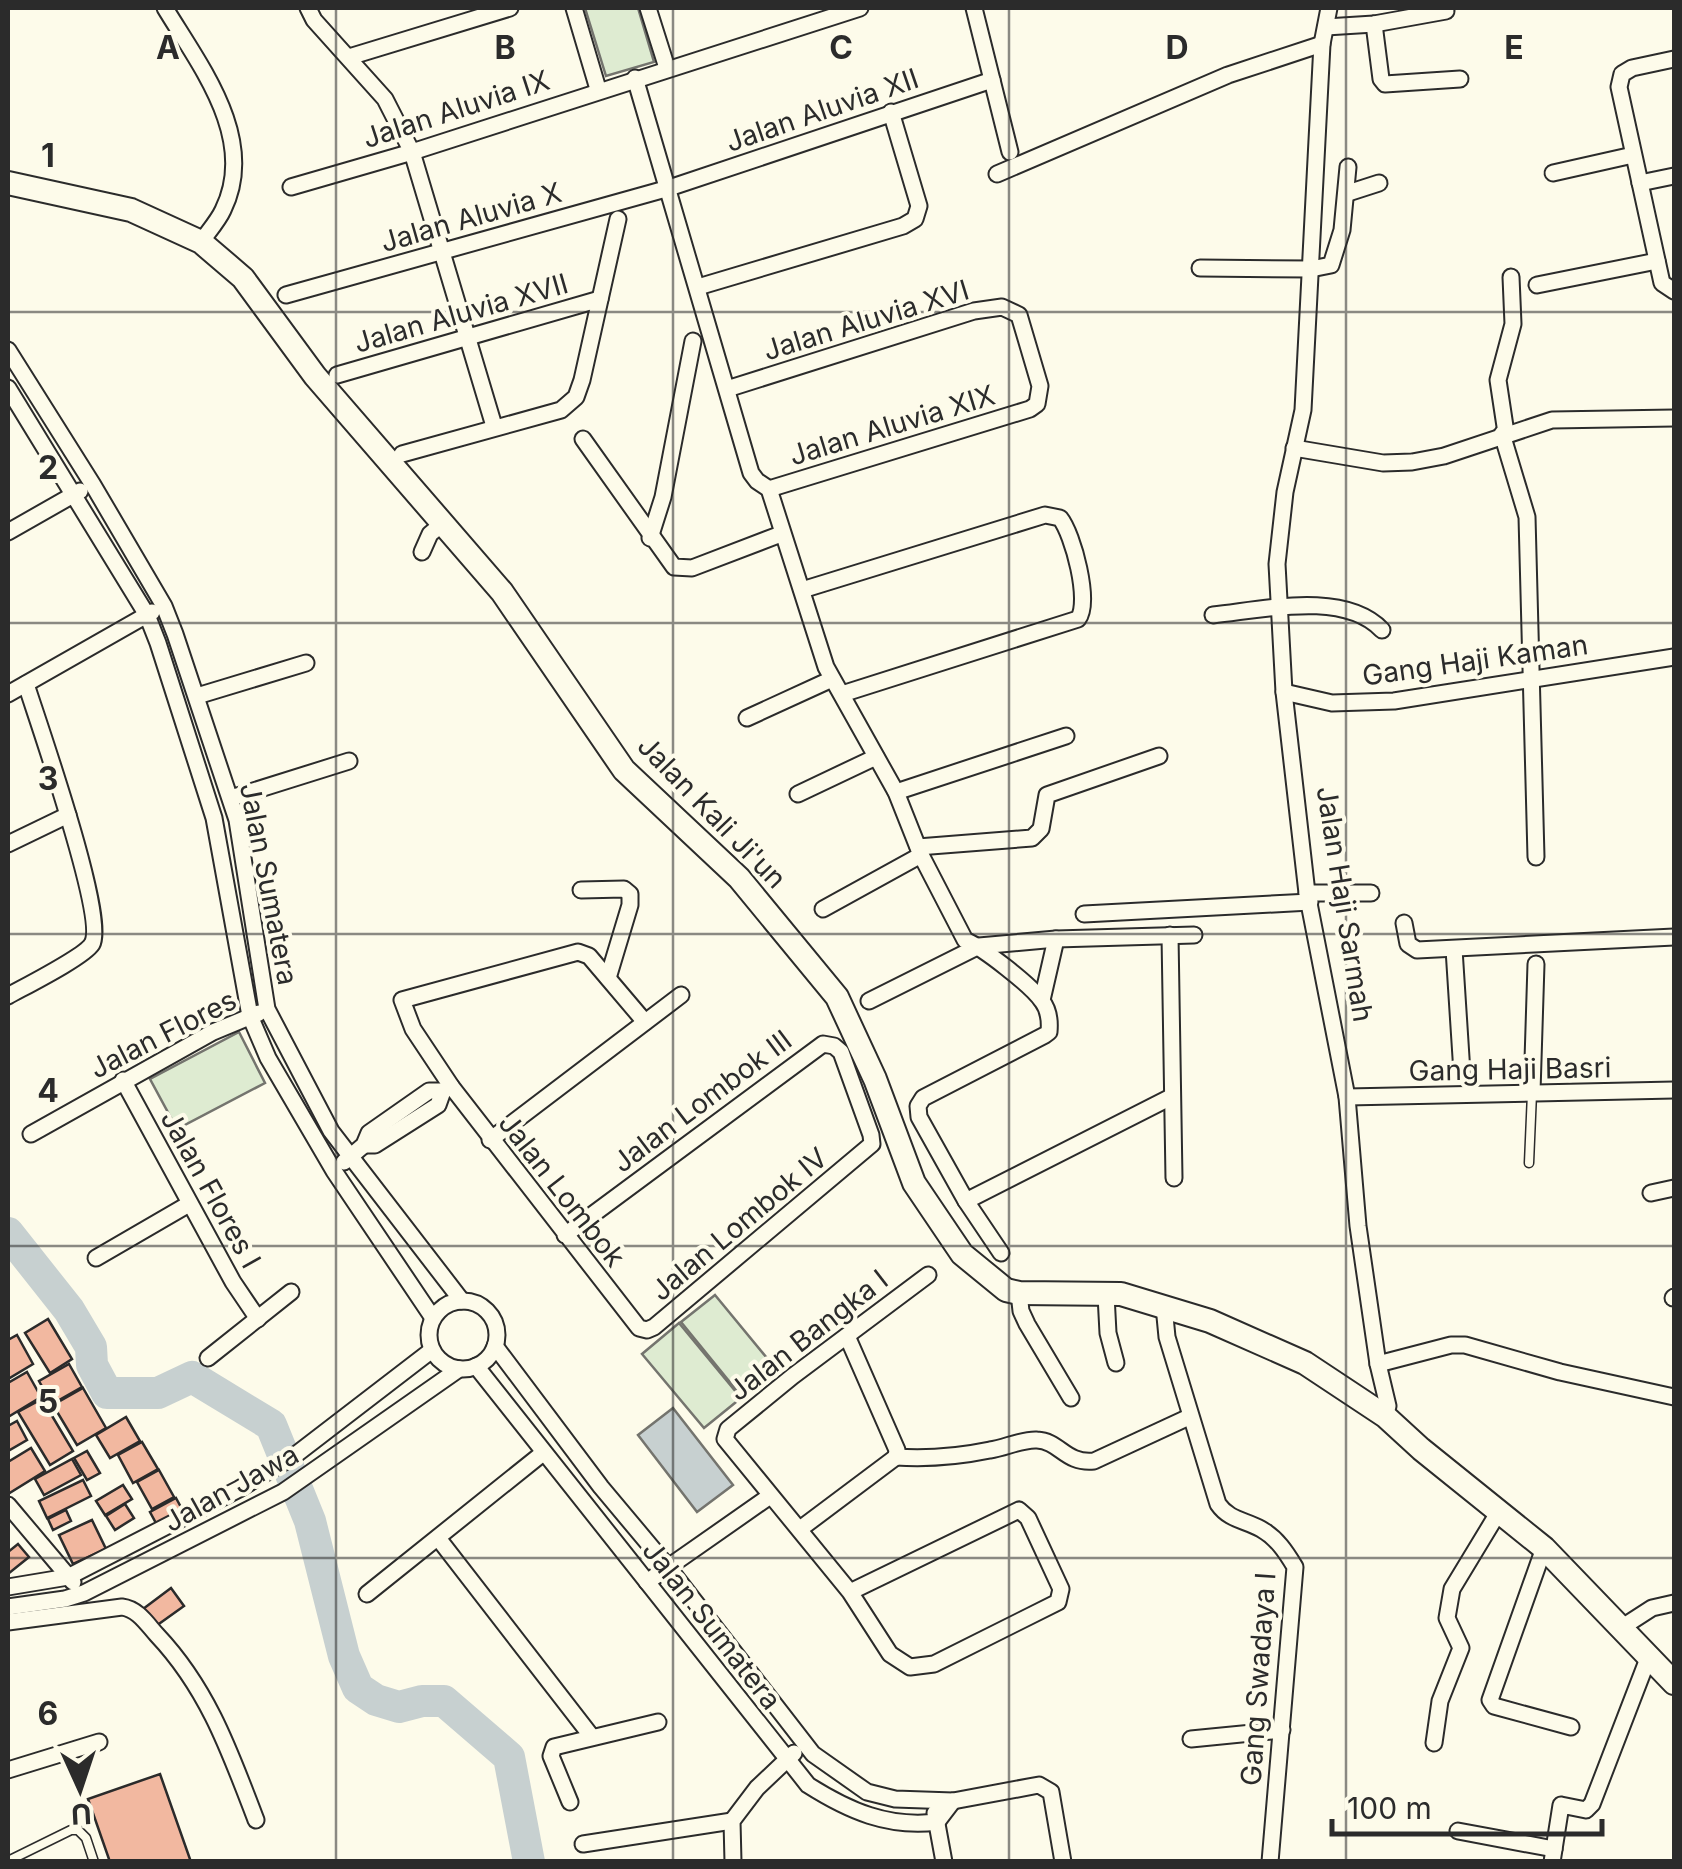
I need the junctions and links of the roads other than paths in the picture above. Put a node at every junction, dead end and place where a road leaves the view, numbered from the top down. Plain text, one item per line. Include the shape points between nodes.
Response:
1 (165, 8) edge
2 (308, 8) edge
3 (510, 8) edge
4 (574, 8) edge
5 (648, 8) edge
6 (860, 8) edge
7 (974, 8) edge
8 (1330, 8) edge
9 (1446, 11) dead end
10 (1374, 24) junction
11 (1326, 27) junction
12 (1322, 44) junction
13 (349, 57) junction
14 (1674, 59) edge
15 (667, 68) junction
16 (634, 78) junction
17 (1460, 79) dead end
18 (992, 80) junction
19 (598, 89) junction
20 (892, 112) junction
21 (412, 152) junction
22 (1010, 152) dead end
23 (1634, 155) junction
24 (1348, 167) dead end
25 (1553, 173) dead end
26 (996, 174) dead end
27 (1674, 176) edge
28 (8, 182) edge
29 (1380, 183) dead end
30 (1640, 183) junction
31 (292, 187) dead end
32 (669, 188) junction
33 (1348, 193) junction
34 (618, 219) dead end
35 (201, 242) junction
36 (442, 251) junction
37 (1657, 261) junction
38 (1200, 268) dead end
39 (1311, 269) junction
40 (1510, 276) dead end
41 (1537, 285) dead end
42 (698, 287) junction
43 (1674, 291) edge
44 (286, 294) dead end
45 (600, 300) junction
46 (468, 338) junction
47 (693, 341) dead end
48 (8, 350) edge
49 (337, 375) dead end
50 (8, 388) edge
51 (727, 389) junction
52 (1030, 408) joint
53 (1674, 418) edge
54 (494, 426) junction
55 (1504, 433) junction
56 (583, 439) dead end
57 (1294, 448) junction
58 (402, 454) dead end
59 (93, 485) junction
60 (769, 489) junction
61 (74, 495) junction
62 (442, 524) junction
63 (8, 532) edge
64 (782, 534) junction
65 (650, 538) junction
66 (422, 552) dead end
67 (802, 590) junction
68 (164, 606) junction
69 (1280, 608) junction
70 (147, 615) junction
71 (1213, 615) dead end
72 (1382, 630) dead end
73 (1674, 657) edge
74 (306, 663) dead end
75 (1532, 677) junction
76 (832, 679) junction
77 (26, 684) junction
78 (1284, 692) junction
79 (8, 694) edge
80 (842, 694) junction
81 (197, 696) junction
82 (747, 718) dead end
83 (1066, 736) dead end
84 (1159, 756) dead end
85 (876, 757) junction
86 (350, 761) dead end
87 (896, 792) junction
88 (798, 794) dead end
89 (231, 798) junction
90 (68, 816) junction
91 (8, 844) edge
92 (920, 851) junction
93 (1536, 856) dead end
94 (581, 890) dead end
95 (1371, 893) dead end
96 (1308, 898) junction
97 (823, 909) dead end
98 (1084, 914) dead end
99 (1404, 923) dead end
100 (1170, 935) junction
101 (1194, 935) dead end
102 (1674, 937) edge
103 (1056, 939) junction
104 (978, 946) junction
105 (1454, 949) junction
106 (1536, 964) dead end
107 (608, 978) junction
108 (681, 995) dead end
109 (8, 996) edge
110 (1042, 1000) junction
111 (869, 1002) dead end
112 (267, 1009) junction
113 (250, 1016) junction
114 (645, 1022) junction
115 (1462, 1072) dead end
116 (123, 1080) junction
117 (447, 1089) junction
118 (1674, 1090) edge
119 (1532, 1092) junction
120 (1172, 1097) junction
121 (1347, 1098) junction
122 (32, 1134) dead end
123 (490, 1140) junction
124 (872, 1144) joint
125 (350, 1157) junction
126 (1530, 1163) dead end
127 (334, 1170) junction
128 (1174, 1178) dead end
129 (1674, 1188) edge
130 (1651, 1193) dead end
131 (966, 1201) junction
132 (189, 1204) junction
133 (565, 1234) junction
134 (1001, 1253) dead end
135 (96, 1258) dead end
136 (928, 1275) dead end
137 (290, 1292) dead end
138 (1019, 1294) junction
139 (1106, 1296) junction
140 (462, 1301) junction
141 (1164, 1306) junction
142 (433, 1318) junction
143 (258, 1319) junction
144 (634, 1324) joint
145 (847, 1336) junction
146 (496, 1346) junction
147 (432, 1350) junction
148 (208, 1358) dead end
149 (1116, 1363) dead end
150 (1378, 1364) junction
151 (476, 1366) junction
152 (458, 1368) junction
153 (1674, 1397) edge
154 (1071, 1398) dead end
155 (1385, 1416) junction
156 (1189, 1417) junction
157 (543, 1453) junction
158 (896, 1456) junction
159 (260, 1477) junction
160 (276, 1496) junction
161 (770, 1496) junction
162 (8, 1505) edge
163 (1498, 1513) junction
164 (800, 1528) junction
165 (438, 1538) junction
166 (1544, 1548) junction
167 (668, 1567) junction
168 (68, 1577) junction
169 (647, 1582) junction
170 (8, 1587) edge
171 (84, 1592) junction
172 (850, 1592) junction
173 (367, 1594) dead end
174 (1674, 1603) edge
175 (8, 1606) edge
176 (8, 1622) edge
177 (1621, 1628) junction
178 (1648, 1656) junction
179 (1674, 1683) edge
180 (658, 1722) dead end
181 (1571, 1727) dead end
182 (1282, 1730) junction
183 (592, 1736) junction
184 (1191, 1739) dead end
185 (99, 1742) dead end
186 (1434, 1743) dead end
187 (804, 1744) junction
188 (786, 1760) junction
189 (8, 1770) edge
190 (933, 1800) junction
191 (953, 1801) junction
192 (570, 1802) dead end
193 (256, 1820) dead end
194 (732, 1821) junction
195 (937, 1822) junction
196 (1458, 1832) dead end
197 (583, 1844) dead end
198 (1553, 1855) edge
199 (8, 1861) edge
200 (94, 1862) edge
201 (733, 1862) edge
202 (944, 1862) edge
203 (1063, 1862) edge
204 (1270, 1862) edge

1 - 35 street via 215,91 230,130 229,194
2 - 13 street
3 - 13 street
4 - 19 street
5 - 15 street
6 - 15 street, Jalan Aluvia IX
7 - 18 street
8 - 11 street, Jalan Haji Sarmah
9 - 10 street
10 - 11 street
10 - 17 street via 1385,84
11 - 12 street, Jalan Haji Sarmah
12 - 26 street via 1228,75
12 - 39 street, Jalan Haji Sarmah
13 - 21 street via 385,98
14 - 23 street via 1622,74
15 - 16 street, Jalan Aluvia IX
16 - 19 street, Jalan Aluvia IX
16 - 32 street
18 - 20 street, Jalan Aluvia XII
18 - 22 street
19 - 21 street, Jalan Aluvia IX
20 - 32 street, Jalan Aluvia XII
20 - 42 street via 919,206 911,223
21 - 31 street, Jalan Aluvia IX
21 - 36 street
23 - 25 street
23 - 30 street
24 - 33 street
27 - 30 street
28 - 35 street, Jalan Kali Ji'un via 131,210
29 - 33 street
30 - 37 street
32 - 36 street, Jalan Aluvia X
32 - 42 street
33 - 39 street via 1333,262
34 - 45 street
35 - 62 street, Jalan Kali Ji'un via 243,278 315,376
36 - 44 street, Jalan Aluvia X
36 - 46 street
37 - 41 street
37 - 43 street via 1662,283
38 - 39 street
39 - 57 street, Jalan Haji Sarmah via 1303,410
40 - 55 street via 1513,324 1498,380
42 - 51 street
45 - 46 street, Jalan Aluvia XVII
45 - 54 street via 576,397 561,410
46 - 49 street, Jalan Aluvia XVII
46 - 54 street
47 - 65 street
48 - 59 street, Jalan Sumatera
50 - 61 street, Jalan Sumatera
51 - 52 street, Jalan Aluvia XVI via 1002,307 1019,314 1040,386
51 - 60 street via 751,473
52 - 60 street, Jalan Aluvia XIX
53 - 55 street via 1552,420
54 - 58 street
55 - 57 street via 1412,462
55 - 75 street via 1527,517
56 - 65 street
57 - 69 street, Jalan Haji Sarmah via 1279,531
59 - 61 street
59 - 68 street, Jalan Sumatera
60 - 64 street
61 - 63 street
61 - 70 street, Jalan Sumatera
62 - 66 street
62 - 138 street, Jalan Kali Ji'un via 502,592 624,770 739,878 836,997 914,1183 962,1254
64 - 65 street via 679,569
64 - 67 street
67 - 76 street
67 - 80 street via 1045,516 1065,524 1083,612 1069,624
68 - 70 street
68 - 81 street, Jalan Sumatera
69 - 71 street
69 - 72 street via 1338,608 1370,617
69 - 78 street, Jalan Haji Sarmah
70 - 77 street
70 - 113 street, Jalan Sumatera via 214,818
73 - 75 street, Gang Haji Kaman
74 - 81 street
75 - 78 street, Gang Haji Kaman via 1394,701 1332,704
75 - 93 street
76 - 80 street
76 - 82 street
77 - 79 street
77 - 90 street
78 - 96 street, Jalan Haji Sarmah
80 - 85 street
81 - 89 street, Jalan Sumatera
83 - 87 street
84 - 92 street via 1048,795 1041,830 1032,838
85 - 87 street
85 - 88 street
86 - 89 street
87 - 92 street
89 - 112 street, Jalan Sumatera
90 - 91 street
90 - 109 street via 93,910 94,941
92 - 97 street
92 - 104 street via 965,940
94 - 107 street via 630,894
95 - 96 street
96 - 98 street
96 - 121 street, Jalan Haji Sarmah
99 - 105 street via 1412,948
100 - 101 street
100 - 103 street
100 - 120 street
102 - 105 street
103 - 104 street
103 - 110 street
104 - 110 street
104 - 111 street
105 - 115 street
106 - 119 street
107 - 114 street
107 - 117 street, Jalan Lombok via 578,952 402,1000
108 - 114 street
110 - 131 street via 1049,1032 920,1101 918,1116
112 - 113 street, Jalan Flores
112 - 125 street, Jalan Sumatera
113 - 116 street, Jalan Flores
113 - 127 street, Jalan Sumatera
114 - 123 street
116 - 122 street, Jalan Flores
116 - 132 street, Jalan Flores I
117 - 123 street, Jalan Lombok
117 - 125 street via 438,1104
118 - 119 street, Gang Haji Basri
119 - 121 street, Gang Haji Basri
119 - 126 lane
120 - 128 street
120 - 131 street
121 - 150 street, Jalan Haji Sarmah
123 - 133 street, Jalan Lombok
124 - 133 street, Jalan Lombok III via 841,1052 823,1044
124 - 144 street, Jalan Lombok IV via 654,1327
125 - 127 street
125 - 140 street, Jalan Sumatera
127 - 142 street, Jalan Sumatera
129 - 130 street
131 - 134 street
132 - 135 street
132 - 143 street, Jalan Flores I
133 - 144 street, Jalan Lombok
136 - 145 street, Jalan Bangka I
137 - 143 street, Jalan Flores I
138 - 139 street
138 - 154 street via 1027,1324
139 - 141 street
139 - 149 street
140 - 142 street
140 - 146 street via 480,1305 494,1319
141 - 155 street via 1305,1362
141 - 156 street, Gang Swadaya I
142 - 147 street
143 - 148 street, Jalan Flores I
145 - 158 street
145 - 161 street, Jalan Bangka I via 728,1430 725,1440
146 - 151 street
146 - 167 street, Jalan Sumatera
147 - 152 street
147 - 159 street, Jalan Jawa
150 - 153 street via 1465,1345
150 - 155 street, Jalan Haji Sarmah
151 - 152 street
151 - 157 street, Jalan Sumatera
152 - 160 street, Jalan Jawa
155 - 163 street
156 - 158 street via 1094,1461 1068,1458 1036,1440 987,1451
156 - 182 street, Gang Swadaya I via 1218,1504 1226,1515 1264,1530 1295,1567
157 - 165 street
157 - 169 street, Jalan Sumatera
158 - 164 street
159 - 160 street
159 - 168 street, Jalan Jawa
160 - 171 street, Jalan Jawa
161 - 164 street
161 - 167 street
162 - 168 street
163 - 166 street
163 - 186 street via 1452,1590 1447,1618 1461,1648 1440,1702
164 - 172 street
165 - 173 street
165 - 183 street
166 - 177 street
166 - 181 street via 1490,1700
167 - 169 street
167 - 187 street, Jalan Sumatera
168 - 170 street, Jalan Jawa
168 - 171 street
169 - 188 street, Jalan Sumatera
171 - 175 street, Jalan Jawa
172 - 172 street via 890,1654 919,1668 1062,1597 1019,1510
174 - 177 street
176 - 193 street via 134,1610 201,1690
177 - 178 street
178 - 179 street
178 - 198 street via 1592,1804 1586,1810 1561,1805
180 - 183 street
182 - 184 street
182 - 204 street, Gang Swadaya I
183 - 192 street via 552,1749
185 - 189 street
187 - 188 street
187 - 190 street, Jalan Sumatera via 868,1792
188 - 194 street
188 - 195 street, Jalan Sumatera via 808,1786 862,1815
190 - 191 street, Jalan Sumatera
190 - 195 street
191 - 195 street
191 - 203 street, Jalan Sumatera via 1046,1787
194 - 197 street
194 - 201 street
195 - 202 street
196 - 198 street
199 - 200 lane via 78,1830

